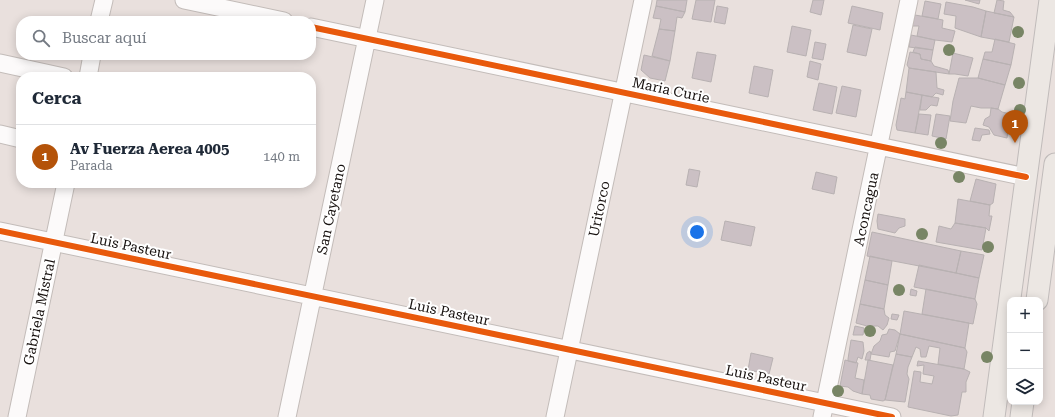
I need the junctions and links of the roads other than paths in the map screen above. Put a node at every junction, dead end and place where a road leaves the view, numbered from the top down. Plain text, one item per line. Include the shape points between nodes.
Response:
1 (104, 0) edge
2 (184, 0) edge
3 (375, 0) edge
4 (643, 0) edge
5 (909, 0) edge
6 (1050, 0) edge
7 (101, 16) edge
8 (260, 16) edge
9 (316, 28) edge
10 (366, 38) junction
11 (91, 60) edge
12 (0, 63) edge
13 (41, 72) edge
14 (89, 72) edge
15 (624, 92) junction
16 (0, 134) edge
17 (16, 138) edge
18 (879, 146) junction
19 (1055, 164) edge
20 (1026, 177) junction
21 (65, 188) edge
22 (0, 231) edge
23 (53, 242) junction
24 (1049, 260) edge
25 (312, 296) junction
26 (1038, 297) edge
27 (569, 350) junction
28 (1023, 405) edge
29 (823, 410) edge
30 (16, 417) edge
31 (287, 417) edge
32 (555, 417) edge
33 (892, 417) edge
34 (994, 417) edge
35 (1021, 417) edge

1 - 7 street
2 - 8 street
3 - 10 street, San Cayetano
4 - 15 street, Uritorco
5 - 18 street, Aconcagua
6 - 20 main road
9 - 10 street, Maria Curie
10 - 15 street, Maria Curie
10 - 25 street, San Cayetano
11 - 14 street
12 - 13 street
15 - 18 street, Maria Curie
15 - 27 street, Uritorco
16 - 17 street
18 - 20 street, Maria Curie
18 - 29 street, Aconcagua
19 - 24 main road
20 - 34 main road
21 - 23 street, Gabriela Mistral
22 - 23 street, Luis Pasteur
23 - 25 street, Luis Pasteur
23 - 30 street, Gabriela Mistral
24 - 26 main road
25 - 27 street, Luis Pasteur
25 - 31 street, San Cayetano
27 - 29 street, Luis Pasteur
27 - 32 street, Uritorco
28 - 35 main road
29 - 33 street, Luis Pasteur

